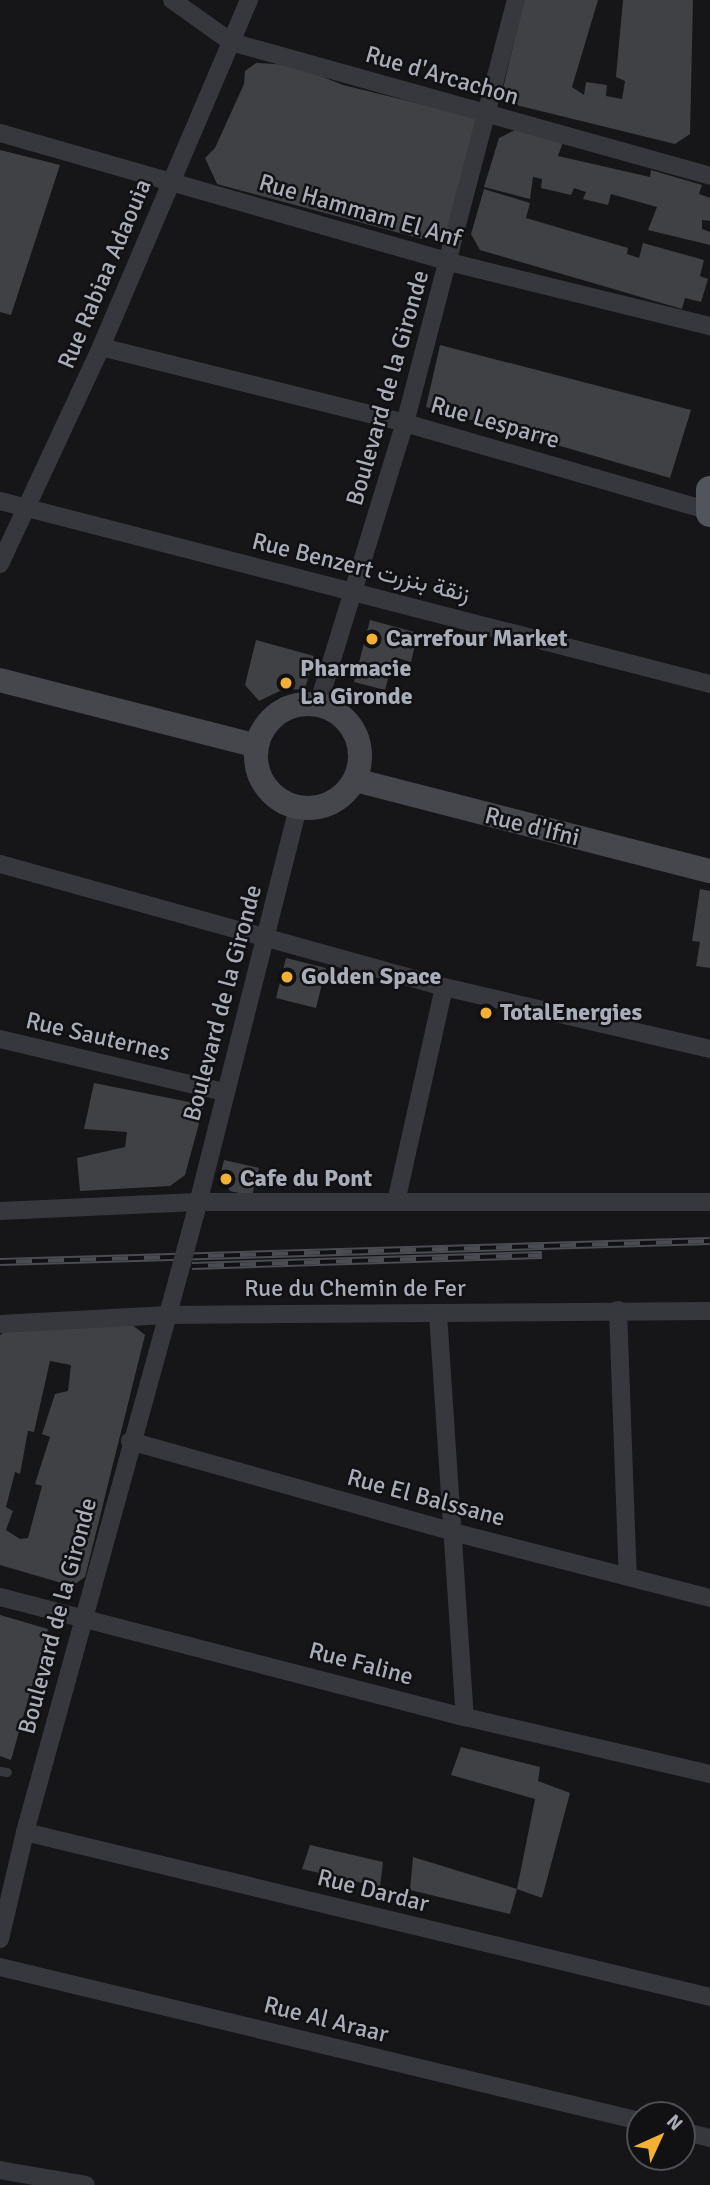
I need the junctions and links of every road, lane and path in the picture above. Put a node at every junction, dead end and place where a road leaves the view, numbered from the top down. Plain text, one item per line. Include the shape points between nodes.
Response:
1 (173, 0) edge
2 (249, 0) edge
3 (516, 0) edge
4 (231, 42) junction
5 (486, 114) junction
6 (0, 133) edge
7 (710, 176) edge
8 (172, 182) junction
9 (449, 262) junction
10 (710, 326) edge
11 (101, 347) junction
12 (405, 423) junction
13 (710, 490) edge
14 (0, 501) edge
15 (26, 507) junction
16 (710, 512) edge
17 (0, 564) edge
18 (355, 592) junction
19 (0, 680) edge
20 (710, 684) edge
21 (318, 705) junction
22 (257, 746) junction
23 (355, 780) junction
24 (298, 808) junction
25 (0, 864) edge
26 (710, 871) edge
27 (266, 939) junction
28 (444, 987) junction
29 (0, 1039) edge
30 (710, 1049) edge
31 (225, 1091) junction
32 (396, 1202) junction
33 (710, 1202) edge
34 (196, 1206) junction
35 (0, 1211) edge
36 (618, 1310) junction
37 (169, 1311) junction
38 (710, 1311) edge
39 (438, 1314) junction
40 (0, 1324) edge
41 (130, 1441) junction
42 (453, 1532) junction
43 (628, 1577) junction
44 (0, 1597) edge
45 (710, 1598) edge
46 (83, 1618) junction
47 (465, 1717) junction
48 (710, 1774) edge
49 (25, 1832) junction
50 (0, 1939) edge
51 (0, 1967) edge
52 (710, 1997) edge
53 (626, 2118) edge
54 (0, 2170) edge
55 (86, 2185) edge

1 - 4 street, Rue d'Arcachon
2 - 4 street, Rue Rabiaa Adaouia
3 - 5 street, Boulevard de la Gironde
4 - 5 street, Rue d'Arcachon
4 - 8 street, Rue Rabiaa Adaouia
5 - 7 street, Rue d'Arcachon
5 - 9 street, Boulevard de la Gironde
6 - 8 street, Rue Hammam El Anf
8 - 9 street, Rue Hammam El Anf
8 - 11 street, Rue Rabiaa Adaouia
9 - 10 street, Rue Hammam El Anf
9 - 12 street, Boulevard de la Gironde
11 - 12 street, Rue Lesparre
11 - 15 street, Rue Rabiaa Adaouia
12 - 16 street, Rue Lesparre
12 - 18 street, Boulevard de la Gironde
13 - 16 main road
14 - 15 street, Rue Benzert زنقة بنزرت
15 - 17 street, Rue Rabiaa Adaouia
15 - 18 street, Rue Benzert زنقة بنزرت
18 - 20 street, Rue Benzert زنقة بنزرت
18 - 21 street, Boulevard de la Gironde
19 - 22 street
21 - 22 street via 279,713 261,733
21 - 23 street via 342,718 358,740
22 - 24 street via 264,786
23 - 24 street via 331,804
23 - 26 street, Rue d'Ifni
24 - 27 street, Boulevard de la Gironde
25 - 27 street
27 - 28 street
27 - 31 street, Boulevard de la Gironde
28 - 30 street
28 - 32 street
29 - 31 street, Rue Sauternes
31 - 34 street, Boulevard de la Gironde
32 - 33 street
32 - 34 street
34 - 35 street
34 - 37 street, Boulevard de la Gironde, bridge
36 - 38 street, Rue du Chemin de Fer
36 - 39 street, Rue du Chemin de Fer
36 - 43 street
37 - 39 street, Rue du Chemin de Fer
37 - 40 street, Rue du Chemin de Fer
37 - 41 street, Boulevard de la Gironde
39 - 42 street
41 - 42 street, Rue El Balssane
41 - 46 street, Boulevard de la Gironde
42 - 43 street, Rue El Balssane
42 - 47 street
43 - 45 street, Rue El Balssane
44 - 46 street, Rue Faline
46 - 47 street, Rue Faline
46 - 49 street, Boulevard de la Gironde
47 - 48 street, Rue Faline
49 - 50 street, Boulevard de la Gironde
49 - 52 street, Rue Dardar
51 - 53 street, Rue Al Araar
54 - 55 street

